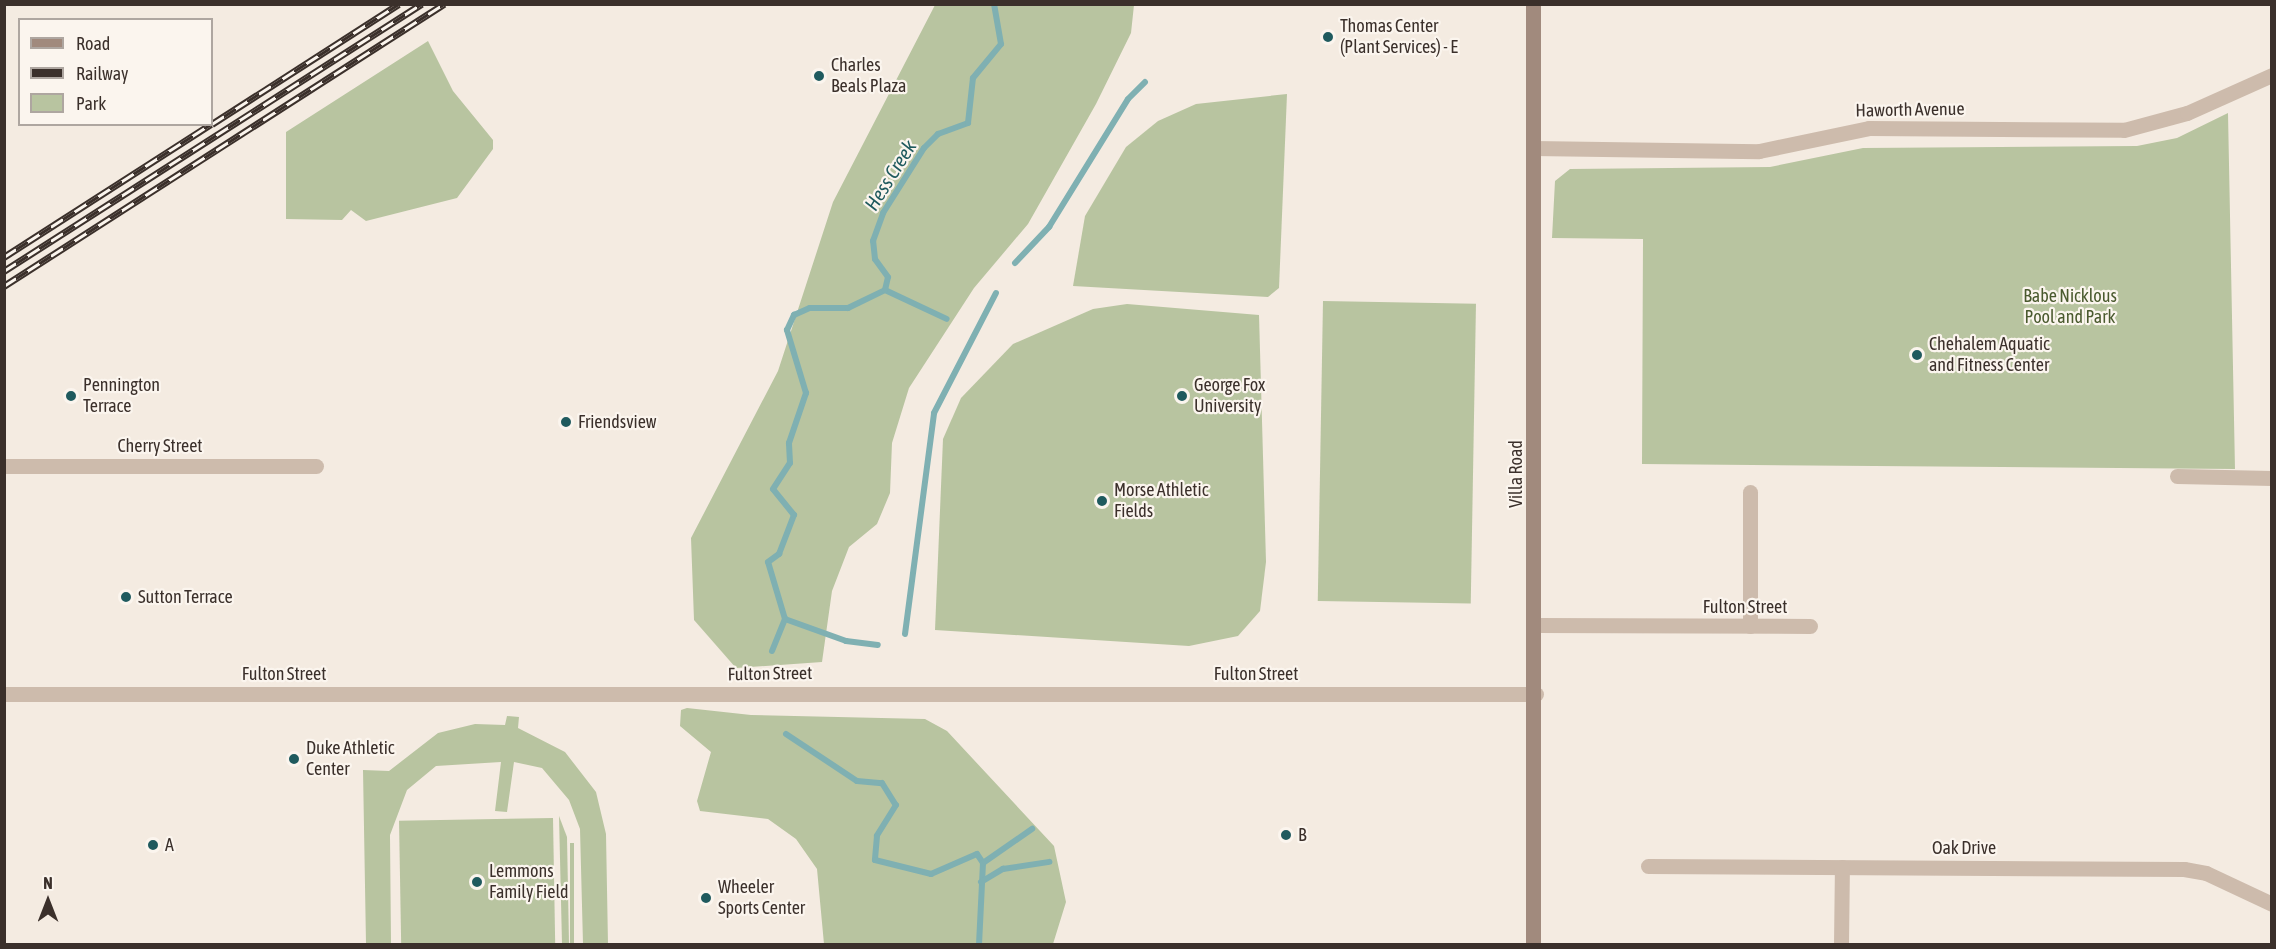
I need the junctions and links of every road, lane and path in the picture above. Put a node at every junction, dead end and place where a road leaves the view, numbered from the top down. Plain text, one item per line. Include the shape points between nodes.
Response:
1 (1533, 4) edge
2 (2271, 75) edge
3 (1533, 148) junction
4 (4, 466) edge
5 (315, 466) dead end
6 (2177, 476) dead end
7 (2271, 478) edge
8 (1750, 492) dead end
9 (1536, 625) junction
10 (1750, 626) junction
11 (1810, 626) dead end
12 (4, 694) edge
13 (1536, 694) junction
14 (1648, 866) dead end
15 (1842, 867) junction
16 (2271, 904) edge
17 (1533, 945) edge
18 (1841, 945) edge

1 - 3 main road, Villa Road
2 - 3 street, Haworth Avenue via 2155,125 2124,130 1869,128 1760,151
3 - 9 main road, Villa Road
4 - 5 street, Cherry Street
6 - 7 street
8 - 10 street
9 - 10 street, Fulton Street
9 - 13 main road, Villa Road
10 - 11 street, Fulton Street
12 - 13 street, Fulton Street
13 - 17 main road, Villa Road
14 - 15 street, Oak Drive
15 - 16 street, Oak Drive via 2184,869 2206,873
15 - 18 street

